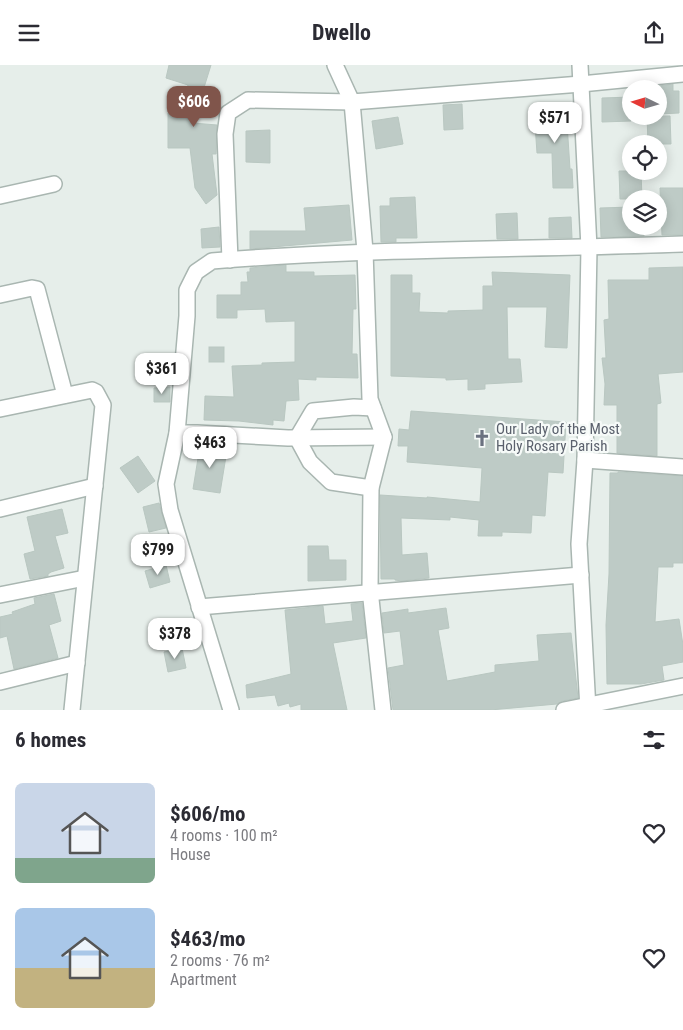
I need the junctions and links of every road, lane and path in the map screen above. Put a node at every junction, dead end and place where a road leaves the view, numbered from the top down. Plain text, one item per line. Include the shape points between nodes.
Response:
1 (335, 65) edge
2 (580, 65) edge
3 (683, 74) edge
4 (581, 84) junction
5 (352, 102) junction
6 (54, 184) dead end
7 (0, 196) edge
8 (683, 244) edge
9 (589, 248) junction
10 (365, 251) junction
11 (230, 259) junction
12 (0, 295) edge
13 (65, 395) junction
14 (374, 408) junction
15 (0, 409) edge
16 (177, 433) junction
17 (384, 437) junction
18 (297, 438) junction
19 (586, 460) junction
20 (683, 467) edge
21 (95, 486) junction
22 (371, 488) junction
23 (0, 509) edge
24 (581, 575) junction
25 (85, 578) junction
26 (371, 592) junction
27 (0, 595) edge
28 (199, 607) junction
29 (77, 663) junction
30 (0, 682) edge
31 (683, 686) edge
32 (588, 708) edge
33 (72, 710) edge
34 (230, 710) edge
35 (384, 710) edge
36 (564, 710) edge

1 - 5 street
2 - 4 street
3 - 4 street
4 - 5 street
4 - 9 street
5 - 10 street
5 - 11 street via 248,100 228,113 225,134
6 - 7 street
8 - 9 street
9 - 10 street
9 - 19 street
10 - 11 street
10 - 14 street via 370,399
11 - 16 street via 212,261 196,272 187,290
12 - 13 street via 32,287 37,289
13 - 15 street
13 - 21 street via 92,390 103,405
14 - 17 street
14 - 18 street via 313,411
16 - 18 street
16 - 28 street via 166,484 170,510
17 - 18 street
17 - 22 street
18 - 22 street via 310,463 331,482
19 - 20 street
19 - 24 street via 579,543
21 - 23 street
21 - 25 street
22 - 26 street
24 - 26 street
24 - 32 street
25 - 27 street
25 - 29 street
26 - 28 street
26 - 35 street
28 - 34 street
29 - 30 street
29 - 33 street
31 - 32 street
32 - 36 street

